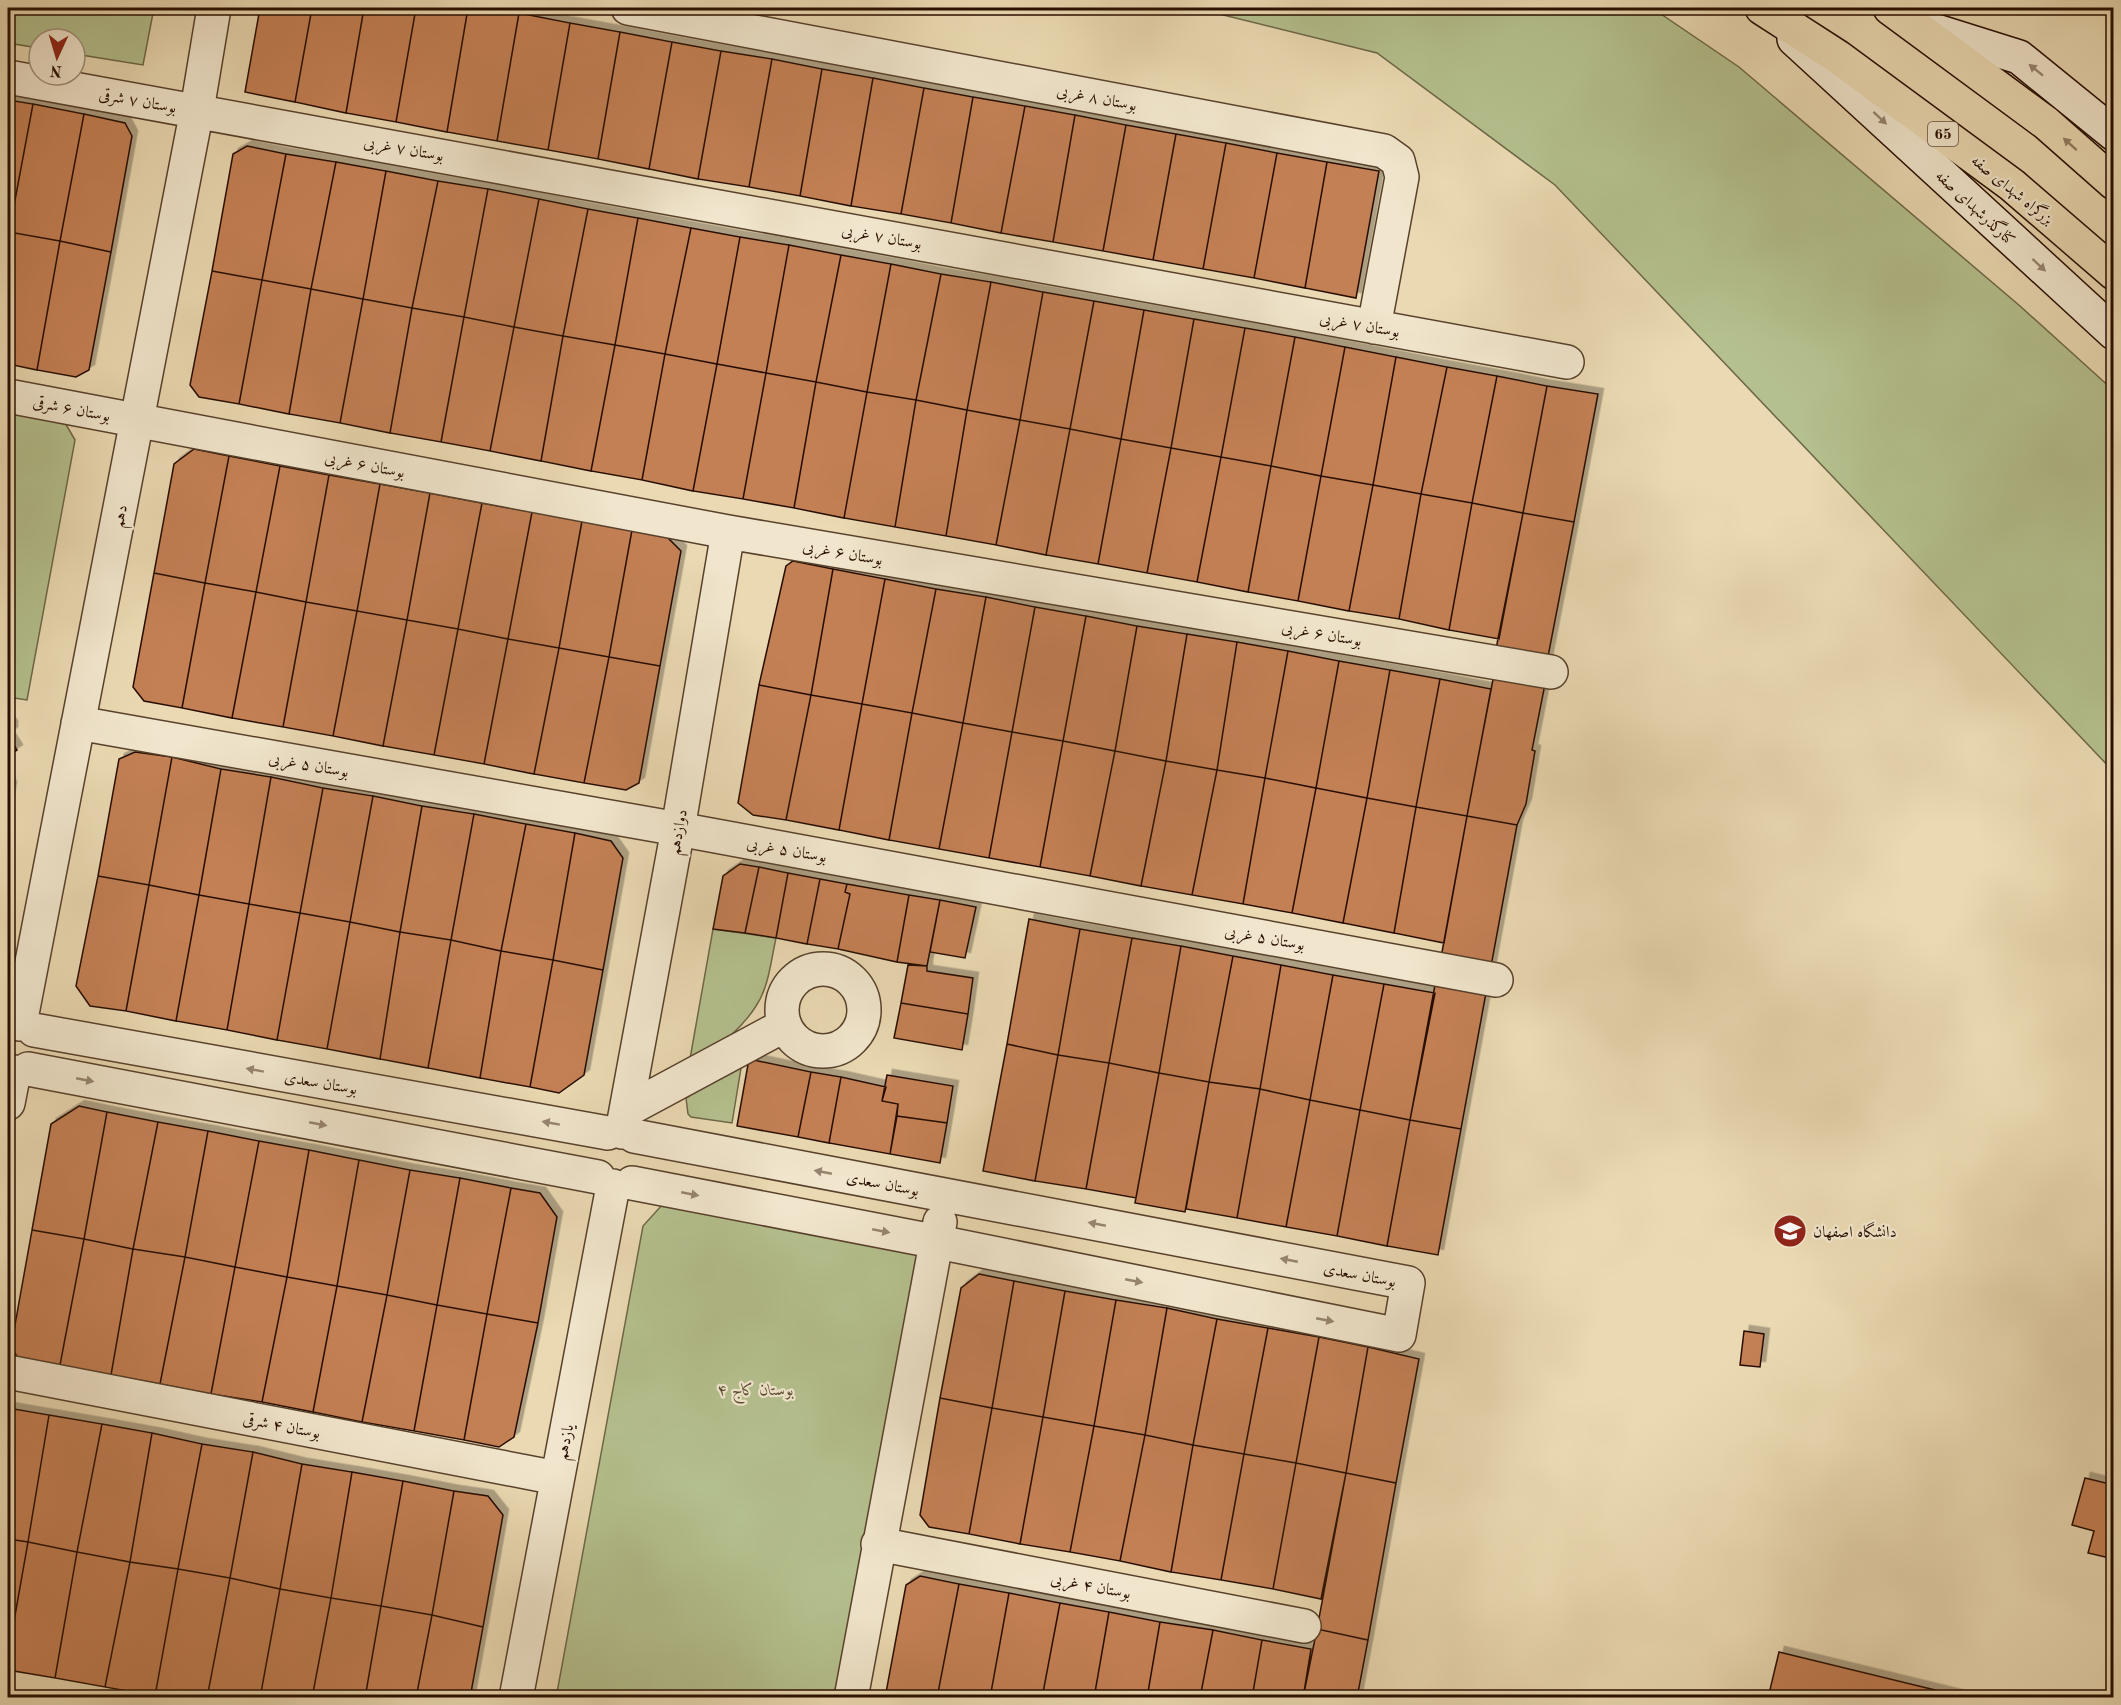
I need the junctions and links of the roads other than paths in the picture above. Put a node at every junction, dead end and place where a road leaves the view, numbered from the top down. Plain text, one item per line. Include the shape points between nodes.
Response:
1 (214, 8) edge
2 (628, 8) edge
3 (1761, 8) edge
4 (1900, 15) edge
5 (8, 77) edge
6 (197, 110) junction
7 (2114, 134) edge
8 (2114, 183) edge
9 (2114, 273) edge
10 (1374, 327) junction
11 (2114, 333) edge
12 (1567, 362) dead end
13 (8, 396) edge
14 (137, 421) junction
15 (728, 532) junction
16 (1551, 672) dead end
17 (78, 723) junction
18 (678, 829) junction
19 (1496, 980) dead end
20 (785, 1025) dead end
21 (20, 1026) edge
22 (16, 1071) edge
23 (8, 1103) edge
24 (623, 1128) junction
25 (614, 1182) junction
26 (944, 1195) junction
27 (938, 1242) junction
28 (8, 1372) edge
29 (558, 1478) junction
30 (878, 1544) junction
31 (1304, 1626) dead end
32 (516, 1698) edge
33 (851, 1698) edge

1 - 6 street, دهم
2 - 10 street, بوستان ۸ غربی via 1384,151 1398,161 1402,177
3 - 9 highway, بزرگراه شهدای صفه / 65 via 1838,57 2012,185
3 -> 11 street, کنارگذرشهدای صفه
7 -> 4 street via 2019,57
8 -> 4 highway via 2046,123
5 - 6 street, بوستان ۷ شرقی
6 - 10 street, بوستان ۷ غربی
6 - 14 street, دهم
10 - 12 street, بوستان ۷ غربی
13 - 14 street, بوستان ۶ شرقی
14 - 15 street, بوستان ۶ غربی
14 - 17 street, دهم
15 - 16 street, بوستان ۶ غربی
15 - 18 street, دوازدهم
17 - 18 street, بوستان ۵ غربی
17 - 21 street, دهم
18 - 19 street, بوستان ۵ غربی
18 - 24 street, دوازدهم
20 - 24 street
21 - 22 street, دهم via 41,1044 41,1052 34,1065
24 -> 21 street, بوستان سعدی
22 - 23 street
22 -> 25 street, بوستان سعدی
24 - 25 street via 640,1142 646,1160 644,1168
24 - 25 street via 595,1144 591,1152 593,1170
26 -> 24 street, بوستان سعدی
25 -> 27 street, بوستان سعدی
25 - 29 street, یازدهم
26 - 27 street
27 -> 26 street, بوستان سعدی via 1399,1335 1408,1282
27 - 30 street
28 - 29 street, بوستان ۴ شرقی
29 - 32 street, یازدهم
30 - 31 street, بوستان ۴ غربی
30 - 33 street

